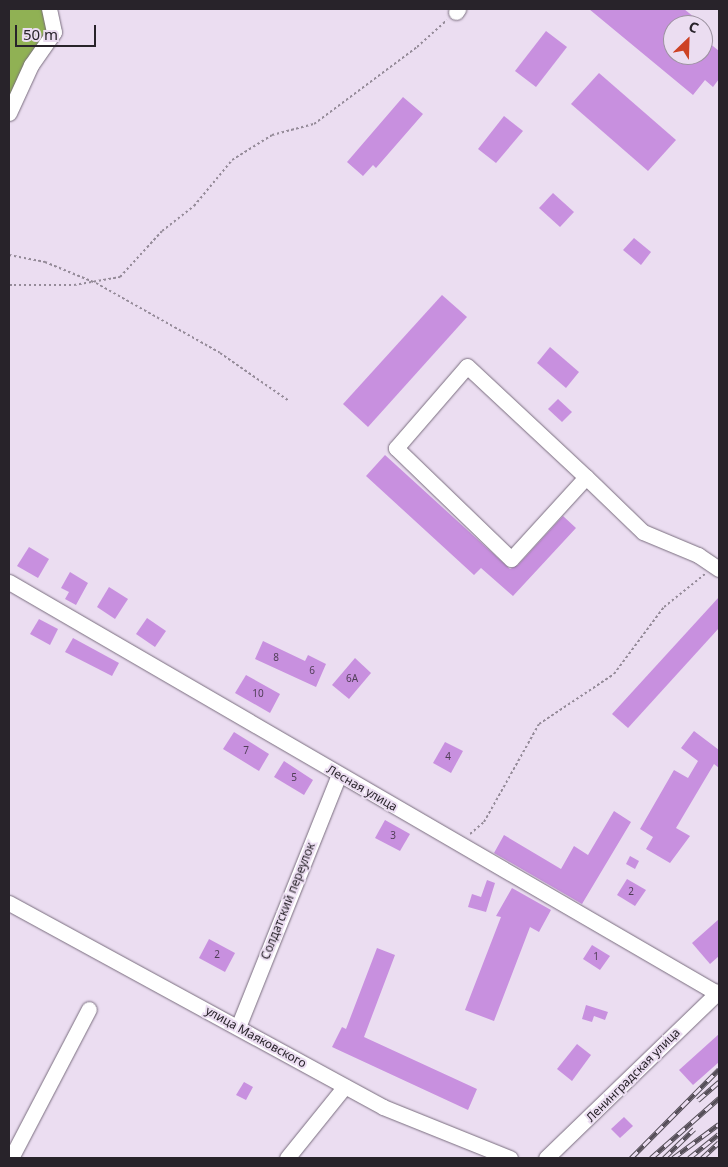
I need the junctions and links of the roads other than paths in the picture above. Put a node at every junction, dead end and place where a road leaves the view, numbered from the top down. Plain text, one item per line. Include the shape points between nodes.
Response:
1 (49, 9) edge
2 (9, 113) edge
3 (586, 477) junction
4 (717, 567) edge
5 (9, 582) edge
6 (339, 774) junction
7 (9, 903) edge
8 (718, 992) edge
9 (89, 1008) dead end
10 (238, 1027) junction
11 (345, 1086) junction
12 (11, 1158) edge
13 (287, 1158) edge
14 (510, 1158) edge
15 (546, 1158) edge

1 - 2 street via 54,32 44,51 31,65
3 - 3 street via 511,559 396,448 467,366
3 - 4 street via 643,532
5 - 6 street, Лесная улица
6 - 8 street, Лесная улица
6 - 10 street, Солдатский переулок
7 - 10 street, улица Маяковского
8 - 15 street, Ленинградская улица
9 - 12 street
10 - 11 street, улица Маяковского
11 - 13 street
11 - 14 street, улица Маяковского via 426,1126

